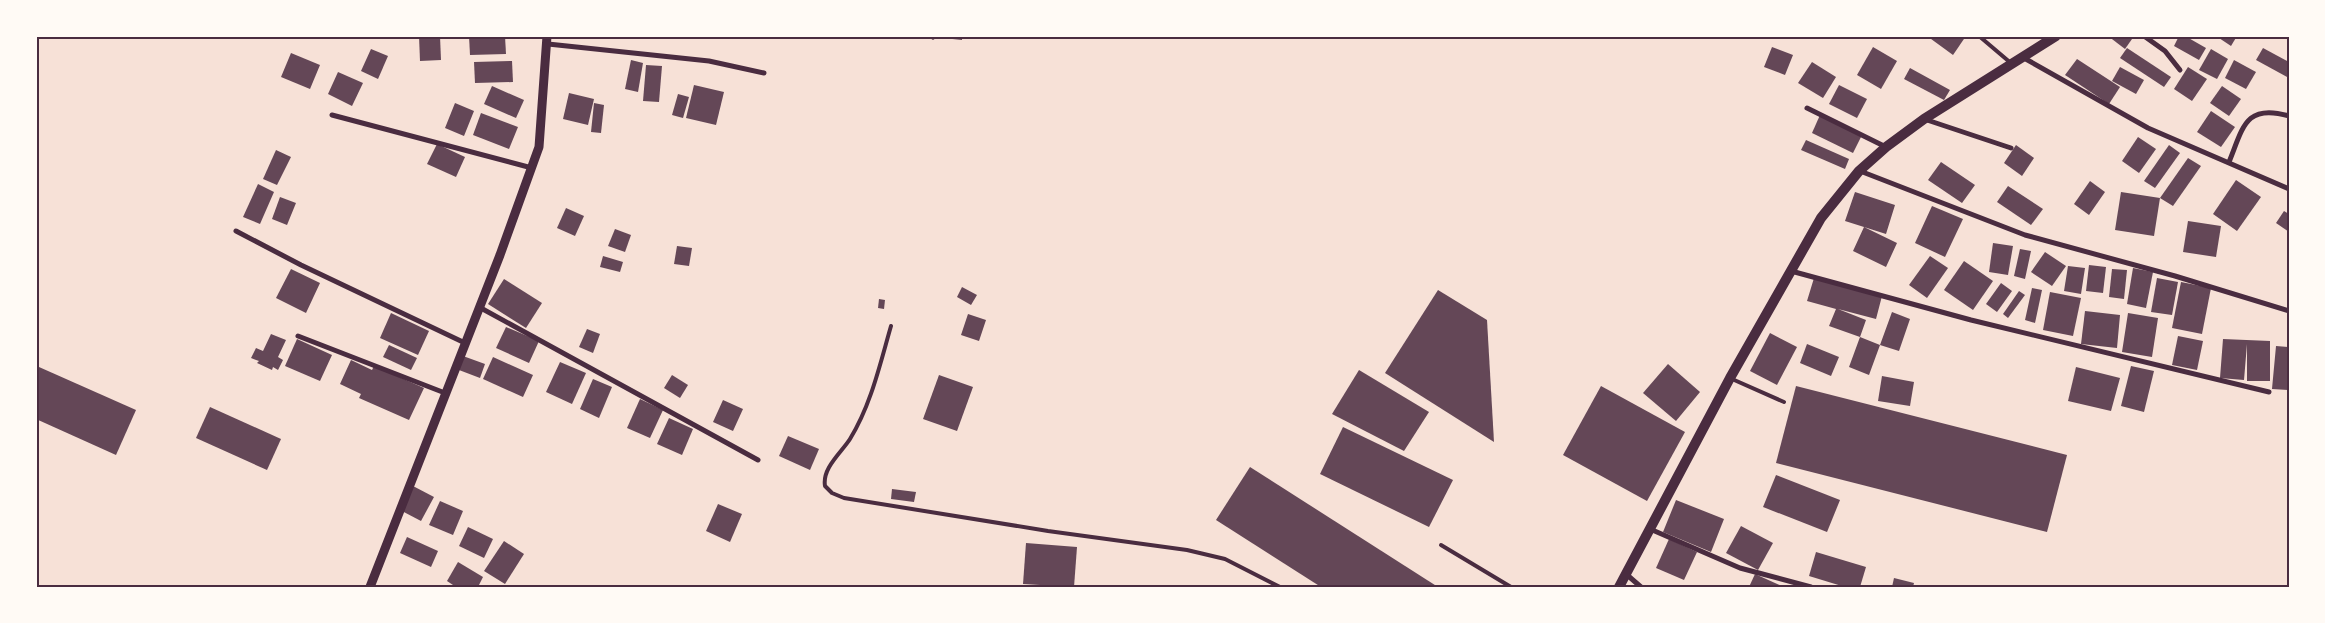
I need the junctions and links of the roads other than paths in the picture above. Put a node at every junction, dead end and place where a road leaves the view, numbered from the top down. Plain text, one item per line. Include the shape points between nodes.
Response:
1 (1979, 36) edge
2 (2144, 36) edge
3 (2052, 37) edge
4 (547, 40) edge
5 (2023, 57) junction
6 (2012, 64) junction
7 (2180, 70) dead end
8 (764, 72) dead end
9 (1807, 108) dead end
10 (332, 115) dead end
11 (2289, 116) edge
12 (1924, 119) junction
13 (1886, 147) junction
14 (2012, 148) dead end
15 (2229, 162) junction
16 (532, 168) junction
17 (1859, 171) junction
18 (2289, 189) edge
19 (236, 231) dead end
20 (1791, 271) junction
21 (479, 307) junction
22 (2289, 311) edge
23 (891, 326) dead end
24 (298, 336) dead end
25 (465, 343) junction
26 (1730, 378) junction
27 (2269, 392) dead end
28 (446, 393) junction
29 (1784, 402) dead end
30 (758, 460) dead end
31 (1650, 529) junction
32 (1440, 545) dead end
33 (1626, 574) junction
34 (370, 587) edge
35 (1280, 587) edge
36 (1511, 587) edge
37 (1619, 587) edge
38 (1641, 587) edge
39 (1811, 587) edge

1 - 6 lane
2 - 7 street via 2165,51
3 - 5 main road
4 - 8 street via 709,61
4 - 16 street via 542,124
5 - 6 main road
5 - 15 street via 2148,128
6 - 12 main road
9 - 13 street
10 - 16 street
11 - 15 street via 2267,111 2254,115 2241,132
12 - 13 main road
12 - 14 street
13 - 17 main road
15 - 18 street
16 - 21 street
17 - 20 main road via 1822,218
17 - 22 street via 2025,235
19 - 25 street
20 - 26 main road
20 - 27 street via 1970,320
21 - 25 street
21 - 30 street
23 - 35 lane via 868,402 850,439 825,473 825,486 832,493 844,498 1048,531 1187,550 1226,559
24 - 28 street
25 - 28 street
26 - 29 lane
26 - 31 main road
28 - 34 street
31 - 33 main road
31 - 39 street via 1740,568
32 - 36 lane
33 - 37 main road
33 - 38 street

